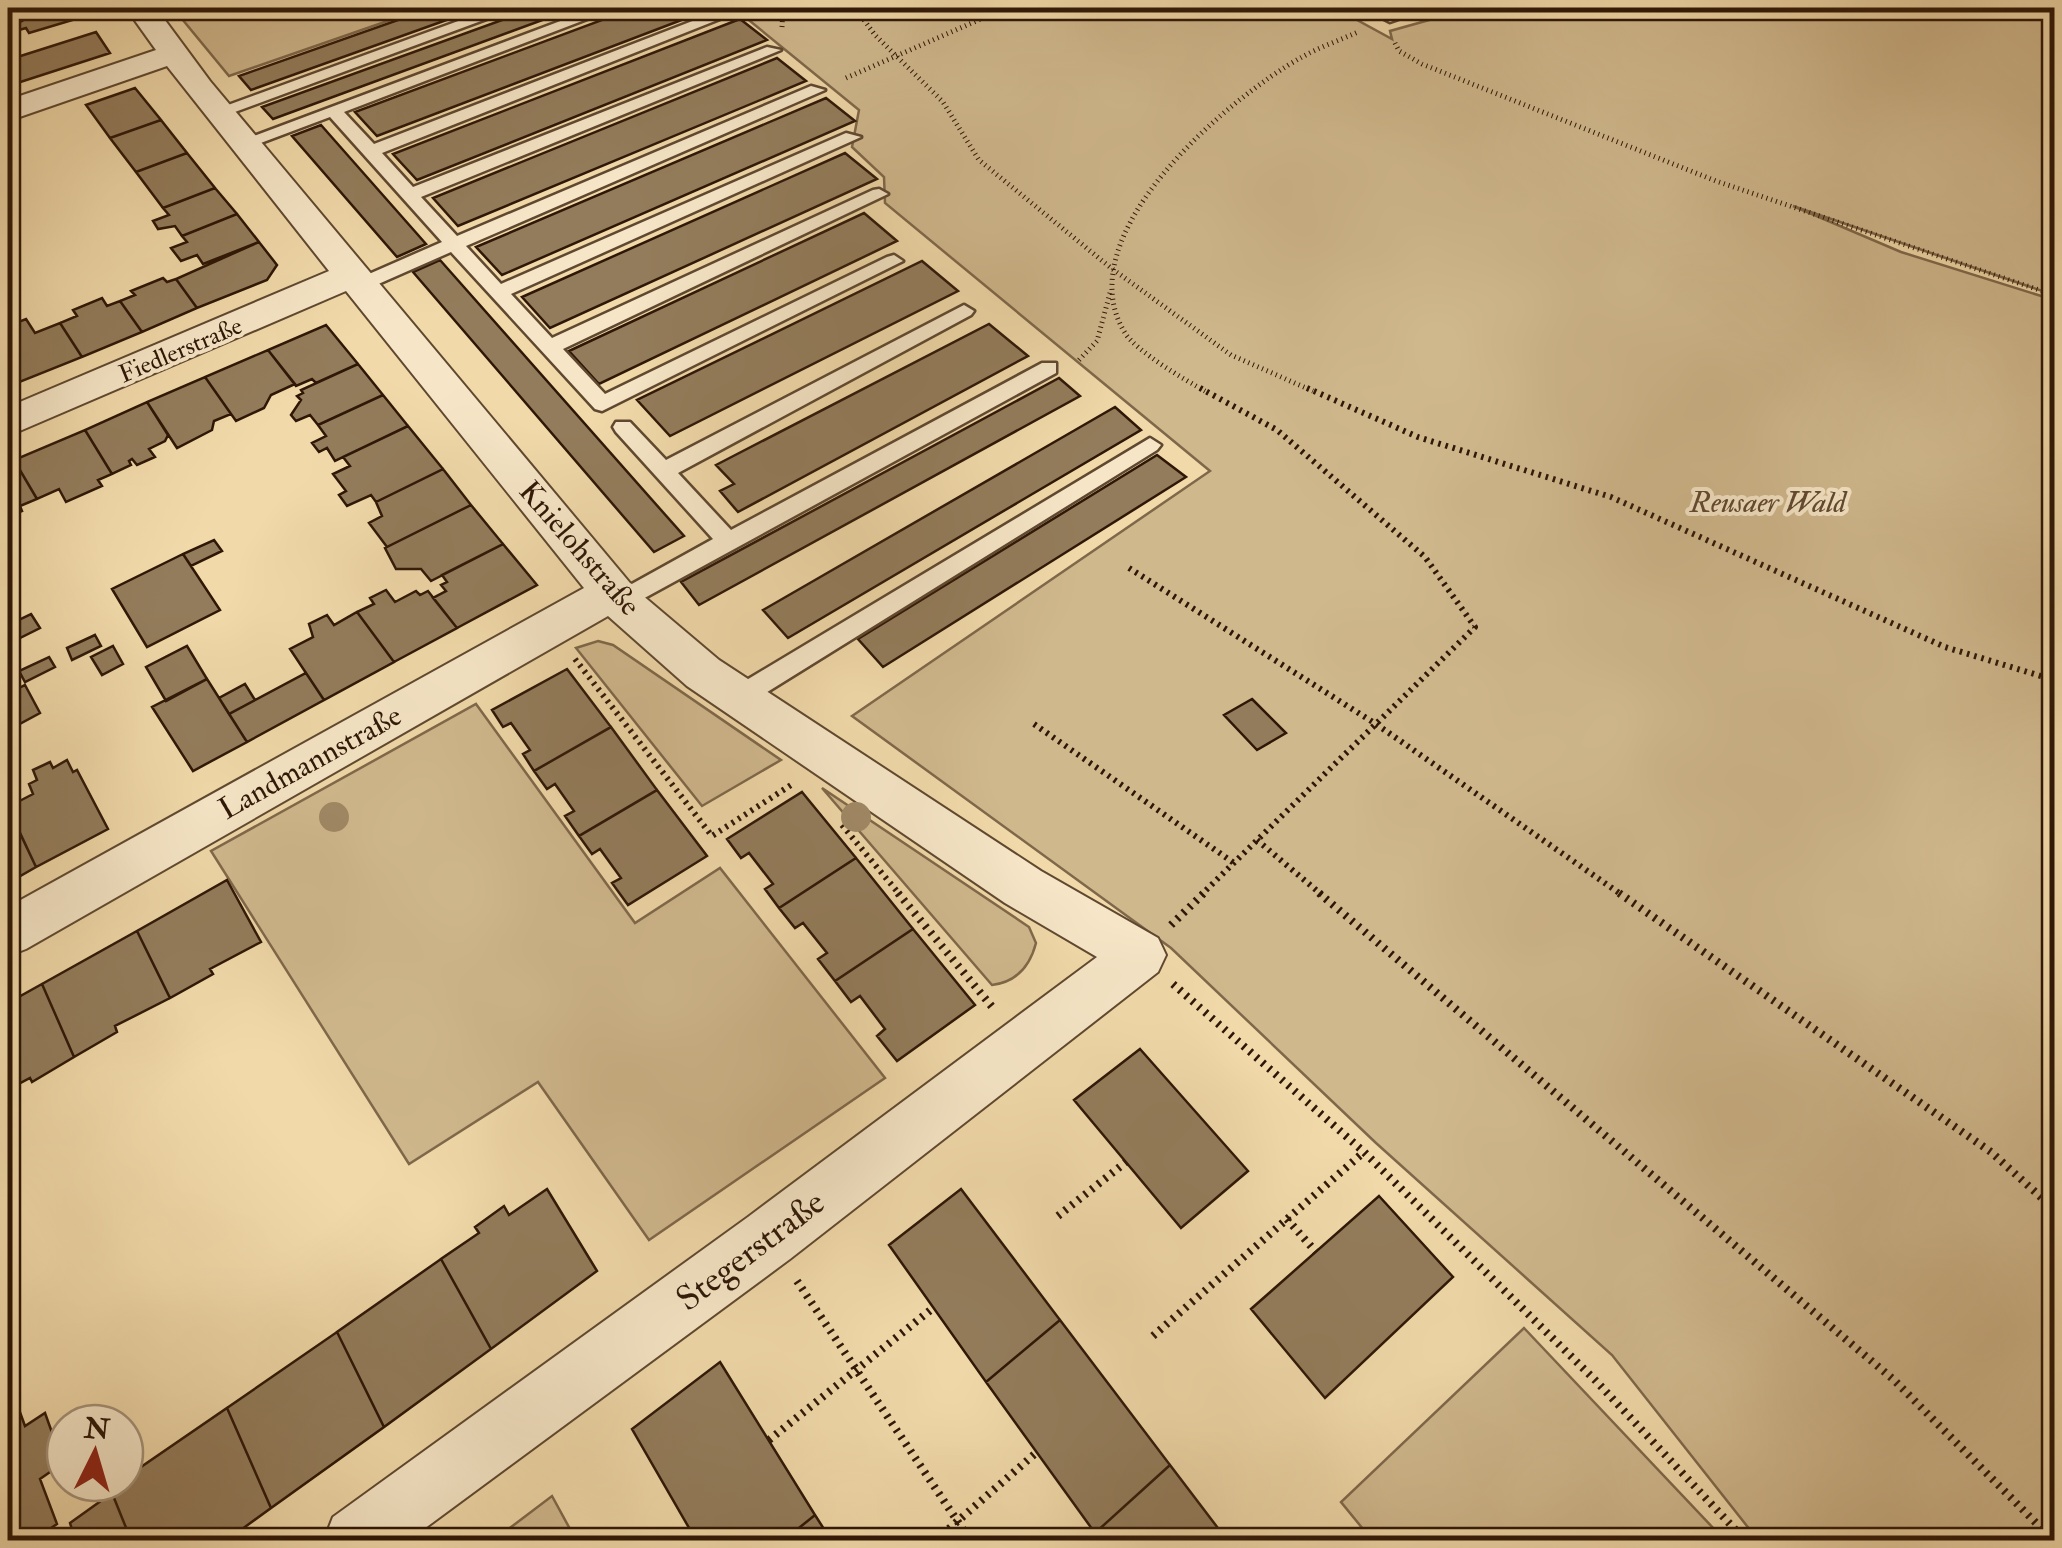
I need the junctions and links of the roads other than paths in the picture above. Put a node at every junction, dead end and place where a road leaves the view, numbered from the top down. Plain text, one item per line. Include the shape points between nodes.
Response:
1 (141, 8) edge
2 (508, 8) edge
3 (608, 8) edge
4 (1371, 8) edge
5 (1422, 8) edge
6 (727, 13) dead end
7 (772, 50) dead end
8 (176, 53) junction
9 (817, 90) road end
10 (333, 110) junction
11 (8, 111) edge
12 (231, 128) junction
13 (852, 138) dead end
14 (370, 152) junction
15 (879, 194) dead end
16 (410, 195) junction
17 (454, 244) junction
18 (894, 261) dead end
19 (356, 280) junction
20 (499, 292) junction
21 (964, 310) dead end
22 (550, 347) junction
23 (1049, 368) road end
24 (8, 422) edge
25 (623, 428) dead end
26 (1150, 444) dead end
27 (664, 471) junction
28 (728, 541) junction
29 (616, 596) junction
30 (739, 697) junction
31 (8, 933) edge
32 (1140, 956) joint
33 (356, 1540) edge

1 - 8 street, Knielohstraße
2 - 12 lane
3 - 10 lane
4 - 5 lane via 1390,17
6 - 14 lane
7 - 16 lane
8 - 11 street
8 - 12 street, Knielohstraße
9 - 17 lane
10 - 12 lane
10 - 14 lane
12 - 19 street, Knielohstraße
13 - 20 lane
14 - 16 lane
15 - 22 lane
16 - 17 lane
17 - 19 lane
17 - 20 lane
18 - 22 lane via 602,404
19 - 24 street, Fiedlerstraße
19 - 29 street, Knielohstraße
20 - 22 lane
21 - 27 lane
23 - 28 lane
25 - 27 lane
26 - 30 lane
27 - 28 lane
28 - 29 lane
29 - 30 street, Knielohstraße
29 - 31 street, Landmannstraße
30 - 32 street, Knielohstraße via 1023,887
32 - 33 street, Stegerstraße

